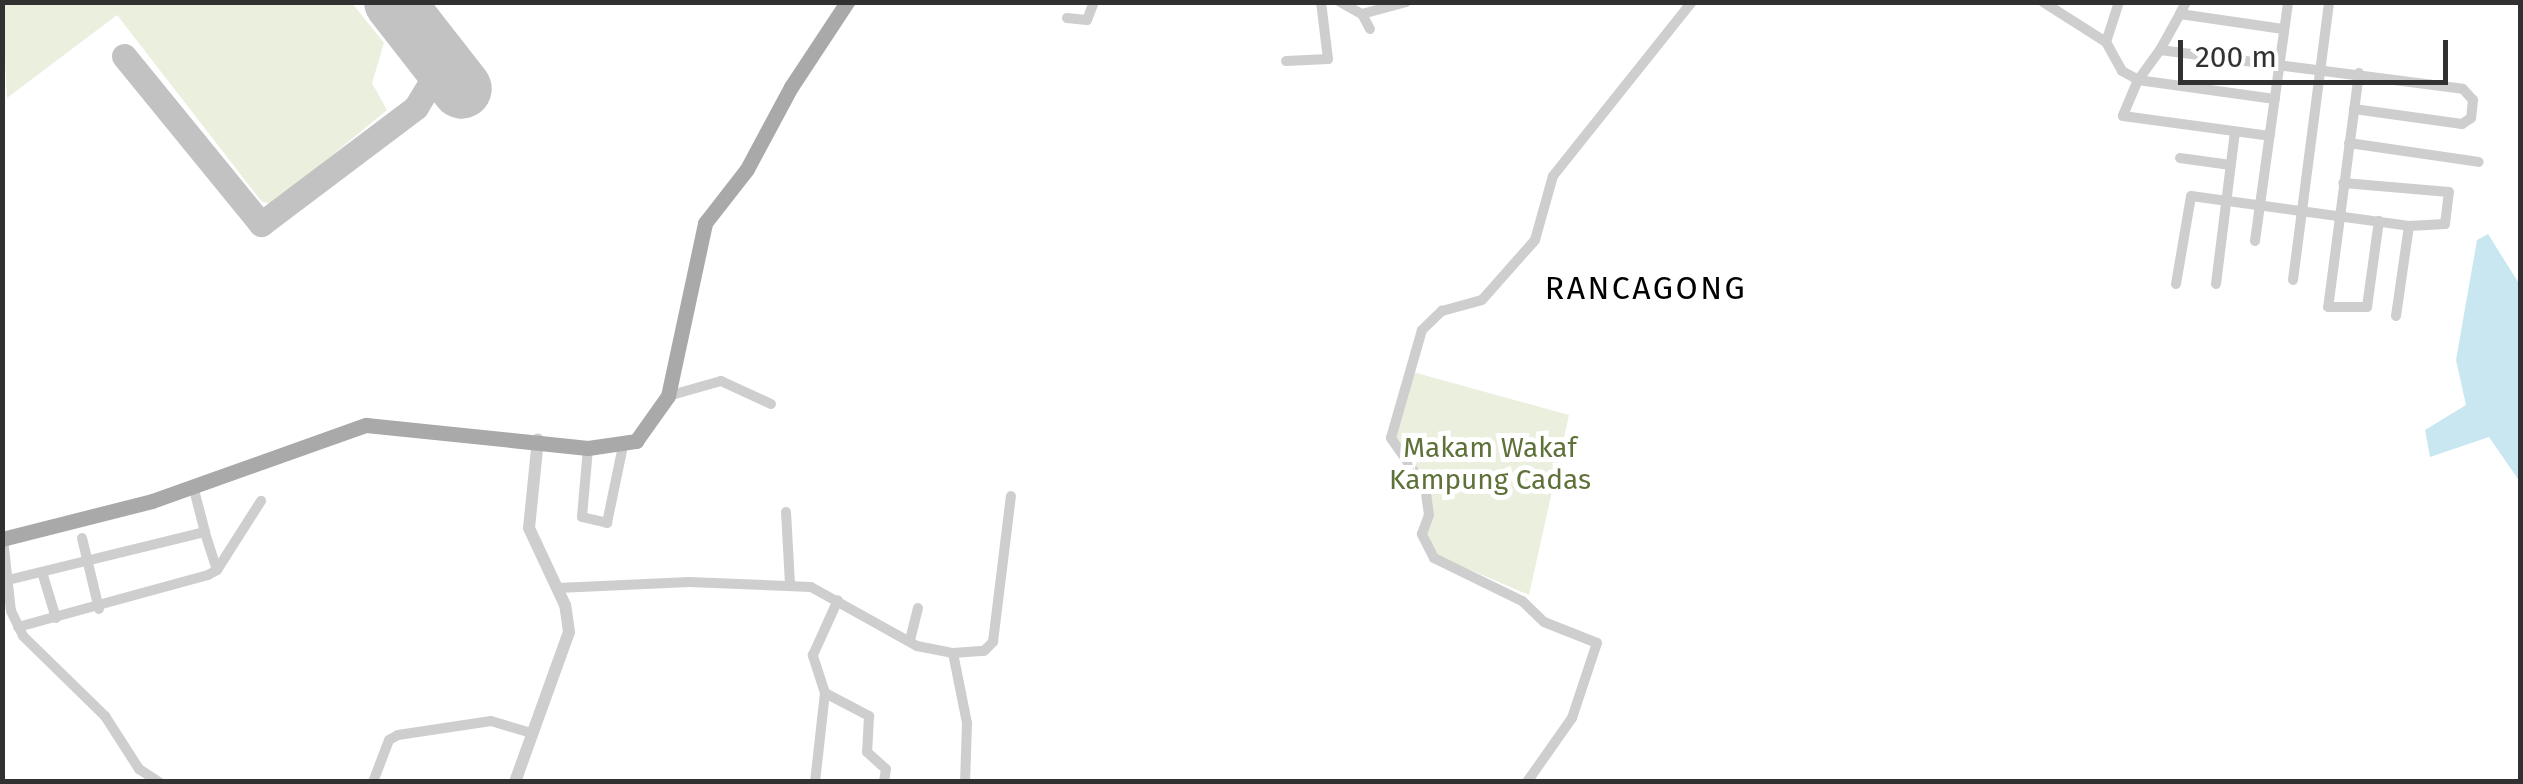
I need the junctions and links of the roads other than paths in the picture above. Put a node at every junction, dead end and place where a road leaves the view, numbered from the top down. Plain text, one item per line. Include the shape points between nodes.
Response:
1 (847, 2) edge
2 (1094, 2) edge
3 (1321, 2) edge
4 (1340, 2) edge
5 (1406, 2) edge
6 (1692, 2) edge
7 (2044, 2) edge
8 (2119, 2) edge
9 (2288, 2) edge
10 (2329, 2) edge
11 (2183, 8) edge
12 (1362, 14) junction
13 (1067, 18) dead end
14 (1370, 29) dead end
15 (2283, 29) junction
16 (2106, 42) junction
17 (2160, 50) junction
18 (1286, 61) dead end
19 (2280, 64) junction
20 (2320, 69) junction
21 (2359, 73) junction
22 (2138, 80) junction
23 (2275, 100) junction
24 (2354, 109) junction
25 (2235, 132) junction
26 (2270, 136) junction
27 (2349, 143) junction
28 (2180, 158) dead end
29 (2479, 162) dead end
30 (2231, 165) junction
31 (2344, 183) junction
32 (2226, 202) junction
33 (2260, 206) junction
34 (2301, 210) junction
35 (2339, 216) junction
36 (2379, 221) junction
37 (2409, 226) junction
38 (2255, 241) dead end
39 (2294, 280) dead end
40 (2176, 284) dead end
41 (2216, 284) dead end
42 (2396, 316) dead end
43 (668, 396) junction
44 (771, 404) dead end
45 (538, 439) junction
46 (623, 446) junction
47 (588, 448) junction
48 (194, 486) junction
49 (1011, 496) dead end
50 (260, 501) dead end
51 (786, 512) dead end
52 (205, 532) junction
53 (82, 538) dead end
54 (3, 539) edge
55 (88, 561) junction
56 (216, 570) junction
57 (42, 572) junction
58 (8, 580) junction
59 (790, 584) junction
60 (558, 588) junction
61 (838, 600) junction
62 (918, 608) dead end
63 (100, 609) junction
64 (56, 618) junction
65 (18, 627) junction
66 (910, 640) junction
67 (953, 653) junction
68 (825, 693) junction
69 (531, 733) junction
70 (159, 782) edge
71 (373, 782) edge
72 (515, 782) edge
73 (815, 782) edge
74 (884, 782) edge
75 (964, 782) edge
76 (1527, 782) edge

1 - 43 main road via 790,88 748,169 706,222
2 - 13 street via 1087,20
3 - 18 street via 1328,59
4 - 12 street
5 - 12 street
6 - 76 street via 1553,176 1534,240 1482,300 1442,311 1422,330 1391,438 1425,488 1429,515 1422,534 1434,558 1522,601 1544,622 1597,643 1572,718
7 - 16 street
8 - 16 street
9 - 15 street
10 - 20 street
11 - 15 street
11 - 17 street
12 - 14 street
15 - 19 street
16 - 22 street via 2122,71
17 - 19 street
17 - 22 street
19 - 20 street
19 - 23 street
20 - 21 street
20 - 34 street
21 - 24 street
21 - 24 street via 2468,90 2472,118 2462,124
22 - 23 street
22 - 25 street via 2122,110 2125,117
23 - 26 street
24 - 27 street
25 - 26 street
25 - 30 street
26 - 33 street
27 - 29 street
27 - 31 street
28 - 30 street
30 - 32 street
31 - 35 street
31 - 37 street via 2449,192 2443,227
32 - 33 street
32 - 40 street via 2188,199
32 - 41 street
33 - 34 street
33 - 38 street
34 - 35 street
34 - 39 street
35 - 36 street
35 - 36 street via 2328,307 2366,307
36 - 37 street
37 - 42 street
43 - 44 street via 721,382
43 - 46 main road via 650,428
45 - 47 main road
45 - 48 main road via 366,425
45 - 60 street via 528,521
46 - 47 main road
46 - 47 street via 607,523 581,513
48 - 52 street
48 - 54 main road
49 - 67 street via 993,642 984,651
50 - 56 street
51 - 59 street
52 - 55 street
52 - 56 street
53 - 55 street
54 - 58 street
55 - 57 street
55 - 63 street
56 - 63 street
57 - 58 street
57 - 64 street
58 - 65 street
59 - 60 street
59 - 61 street
60 - 69 street via 567,643
61 - 66 street
61 - 68 street via 814,655
62 - 66 street
63 - 64 street
64 - 65 street
65 - 70 street via 106,716 139,769
66 - 67 street
67 - 75 street via 967,722
68 - 73 street
68 - 74 street via 869,716 867,752 886,770
69 - 71 street via 491,721 398,735 389,740
69 - 72 street

